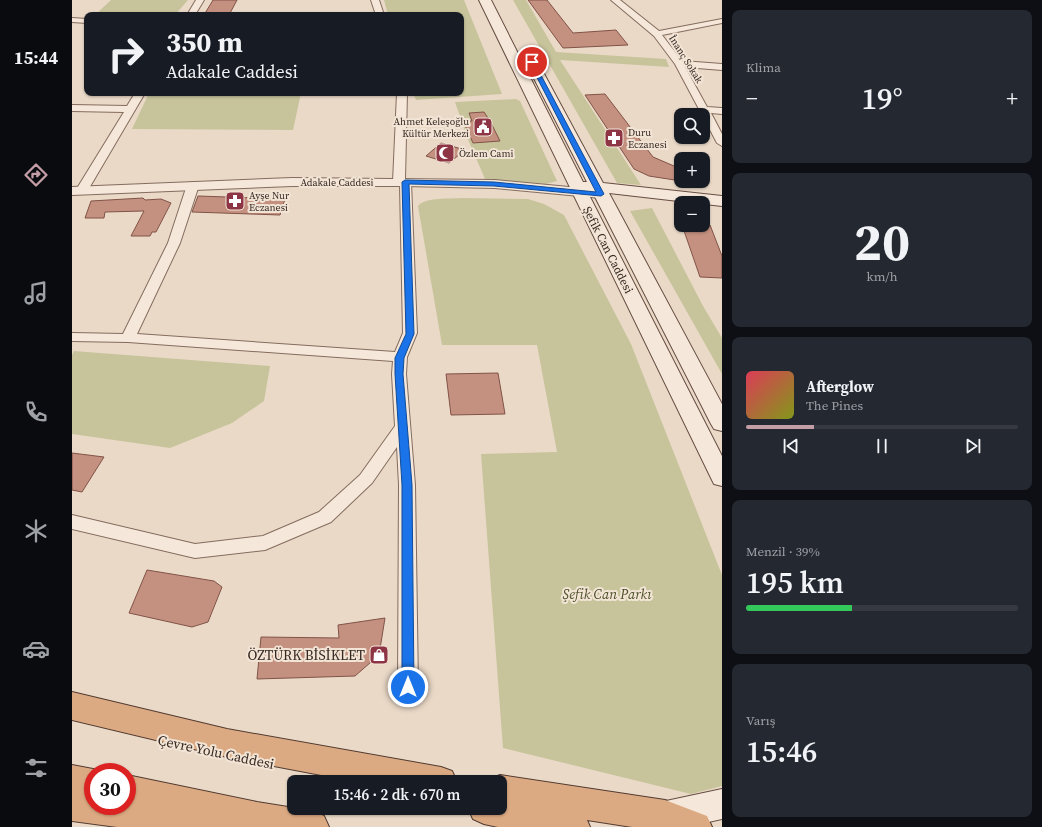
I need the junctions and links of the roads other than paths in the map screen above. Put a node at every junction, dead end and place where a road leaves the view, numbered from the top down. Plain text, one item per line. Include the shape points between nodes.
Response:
1 (200, 0) edge
2 (375, 0) edge
3 (485, 0) edge
4 (499, 0) edge
5 (615, 0) edge
6 (193, 12) edge
7 (379, 12) edge
8 (72, 20) edge
9 (84, 21) edge
10 (722, 21) edge
11 (657, 34) junction
12 (679, 64) junction
13 (722, 66) edge
14 (138, 96) edge
15 (402, 96) edge
16 (72, 108) edge
17 (703, 108) edge
18 (130, 109) junction
19 (710, 110) edge
20 (722, 111) edge
21 (710, 121) edge
22 (722, 143) edge
23 (402, 182) junction
24 (193, 185) junction
25 (578, 189) junction
26 (77, 190) edge
27 (599, 190) junction
28 (722, 201) edge
29 (674, 204) edge
30 (710, 208) edge
31 (722, 210) edge
32 (72, 337) edge
33 (128, 338) junction
34 (400, 358) junction
35 (722, 424) edge
36 (402, 428) junction
37 (722, 478) edge
38 (72, 522) edge
39 (408, 687) dead end
40 (72, 706) edge
41 (72, 721) edge
42 (327, 775) edge
43 (403, 775) edge
44 (72, 780) edge
45 (84, 782) edge
46 (507, 792) edge
47 (136, 793) edge
48 (722, 804) edge
49 (72, 805) edge
50 (507, 813) edge
51 (665, 816) junction
52 (237, 827) edge
53 (313, 827) edge
54 (574, 827) edge
55 (696, 827) edge

1 - 6 street
2 - 7 street
3 - 25 main road, Şefik Can Caddesi
4 - 27 main road, Şefik Can Caddesi
5 - 11 street, İnanç Sokak
8 - 9 street
10 - 11 street
11 - 12 street, İnanç Sokak
12 - 13 street
12 - 17 street, İnanç Sokak
14 - 18 street
15 - 23 street
16 - 18 street
18 - 26 street
19 - 20 street
21 - 22 street, İnanç Sokak
23 - 24 street, Adakale Caddesi
23 - 25 street, Adakale Caddesi
23 - 34 street via 410,334
24 - 26 street, Adakale Caddesi
24 - 33 street via 174,243
25 - 27 main road
25 - 37 main road, Şefik Can Caddesi
27 - 28 main road
27 - 29 main road
27 - 35 main road, Şefik Can Caddesi
30 - 31 main road
32 - 33 street
33 - 34 street
34 - 36 street
36 - 38 street via 366,479 325,517 265,543 195,551
36 - 39 street via 407,485
40 - 43 highway via 227,743
41 - 42 highway, Çevre Yolu Caddesi
44 - 45 highway
46 - 51 highway
47 - 53 highway
48 - 51 main road
49 - 52 highway
50 - 54 highway
51 - 55 highway

